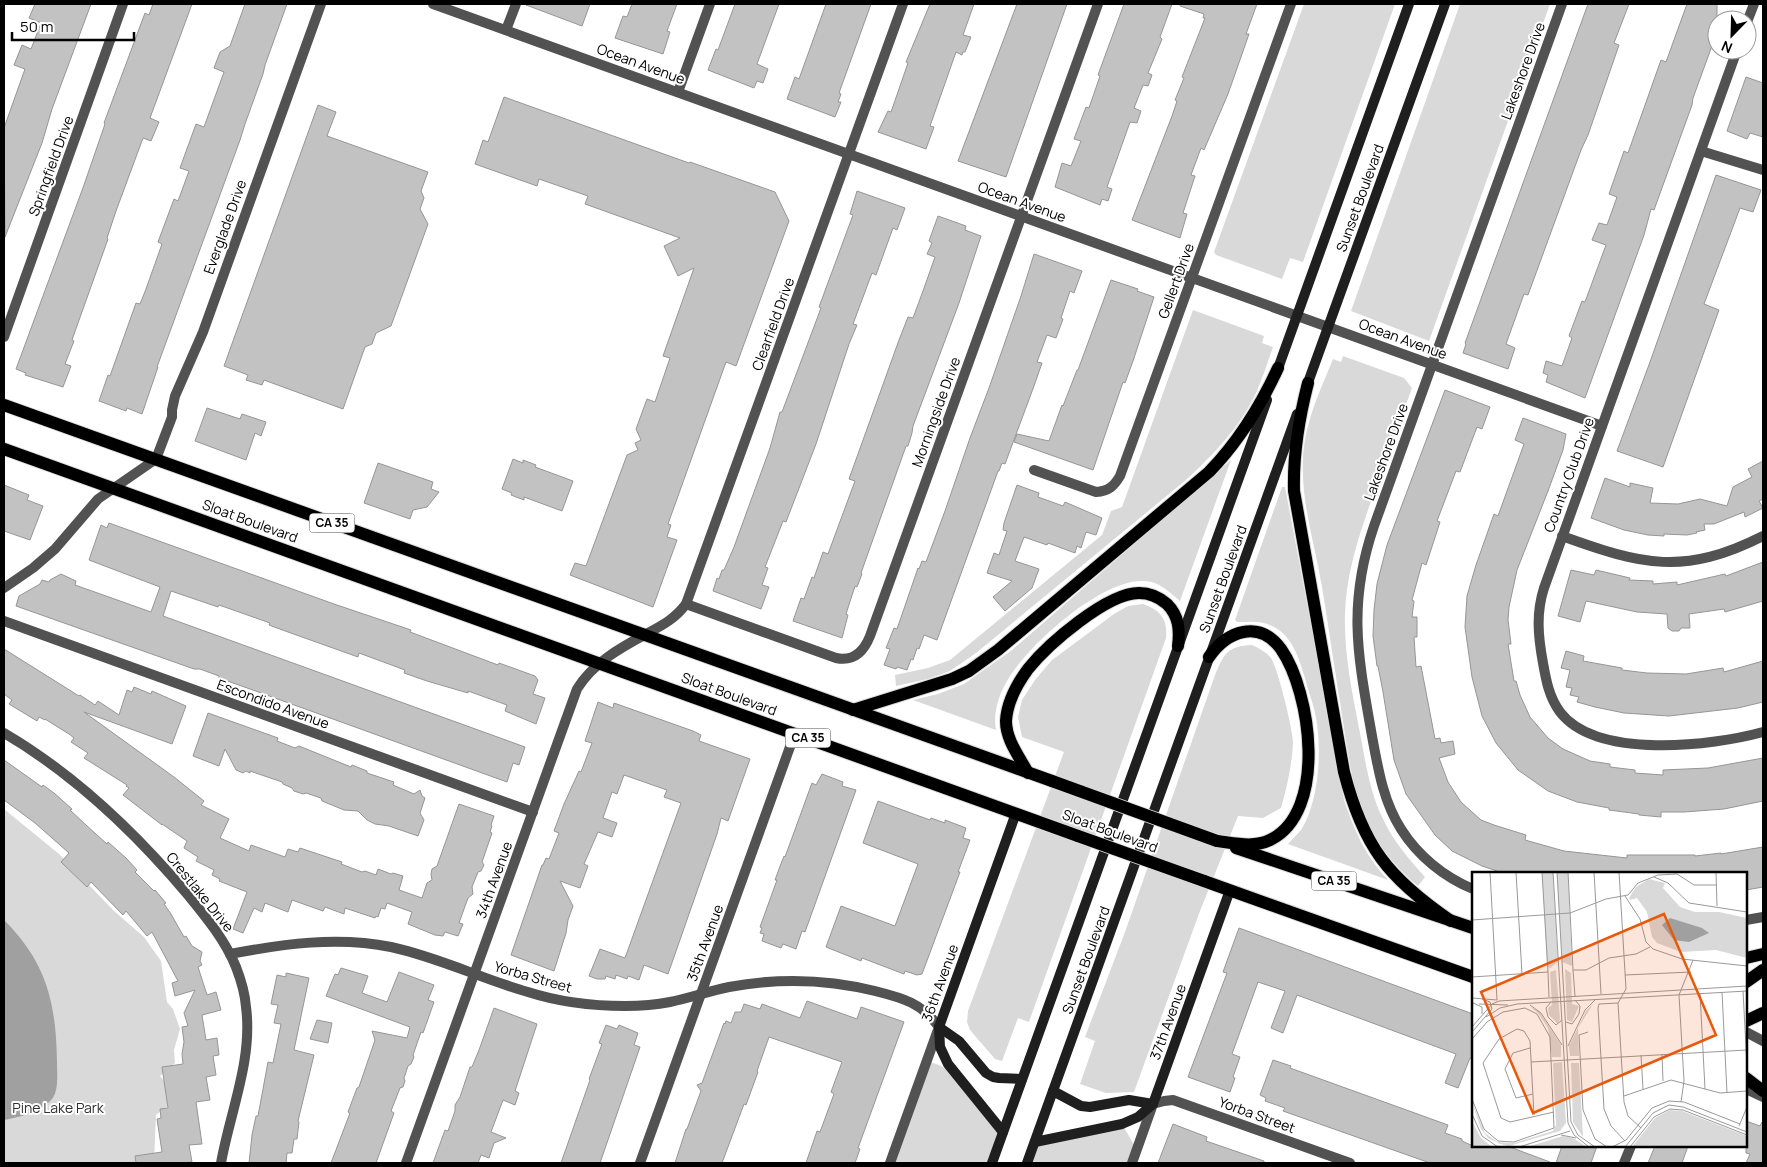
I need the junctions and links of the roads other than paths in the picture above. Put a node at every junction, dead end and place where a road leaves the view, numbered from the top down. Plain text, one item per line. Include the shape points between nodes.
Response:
1 (123, 4) edge
2 (321, 4) edge
3 (432, 4) edge
4 (516, 4) edge
5 (710, 4) edge
6 (903, 4) edge
7 (1098, 4) edge
8 (1291, 4) edge
9 (1409, 4) edge
10 (1445, 4) edge
11 (1562, 4) edge
12 (506, 30) junction
13 (1733, 60) edge
14 (678, 92) junction
15 (1701, 151) junction
16 (849, 154) junction
17 (1763, 170) edge
18 (1021, 216) junction
19 (1192, 278) junction
20 (1297, 316) junction
21 (1328, 327) junction
22 (4, 337) edge
23 (1432, 364) junction
24 (1278, 368) junction
25 (1308, 383) junction
26 (4, 405) edge
27 (1602, 426) junction
28 (4, 449) edge
29 (156, 459) junction
30 (1034, 470) dead end
31 (112, 488) junction
32 (1562, 536) junction
33 (1763, 536) edge
34 (4, 588) edge
35 (686, 604) junction
36 (4, 621) edge
37 (645, 635) junction
38 (1178, 646) junction
39 (1209, 657) junction
40 (600, 663) junction
41 (853, 710) junction
42 (1763, 732) edge
43 (4, 733) edge
44 (795, 733) junction
45 (1028, 773) junction
46 (533, 812) junction
47 (1016, 813) junction
48 (1217, 841) junction
49 (1472, 889) edge
50 (1230, 890) junction
51 (1763, 917) edge
52 (1747, 920) edge
53 (1451, 921) junction
54 (1472, 928) edge
55 (230, 954) junction
56 (1763, 954) edge
57 (1747, 958) edge
58 (1763, 970) edge
59 (475, 974) junction
60 (1472, 977) edge
61 (1747, 981) edge
62 (701, 994) junction
63 (1763, 1012) edge
64 (1747, 1020) edge
65 (939, 1027) junction
66 (1747, 1033) edge
67 (1763, 1041) edge
68 (1022, 1079) junction
69 (1747, 1079) edge
70 (1747, 1089) edge
71 (1763, 1091) edge
72 (1053, 1092) junction
73 (1763, 1097) edge
74 (1153, 1104) junction
75 (1003, 1132) junction
76 (1034, 1142) junction
77 (1631, 1147) edge
78 (221, 1163) edge
79 (406, 1163) edge
80 (640, 1163) edge
81 (890, 1163) edge
82 (992, 1163) edge
83 (1027, 1163) edge
84 (1132, 1163) edge
85 (1350, 1163) edge
86 (1624, 1163) edge

1 - 22 street, Springfield Drive
2 - 29 street, Everglade Drive via 203,332 175,396 172,417
3 - 12 street, Ocean Avenue
4 - 12 street
5 - 14 street
6 - 16 street, Clearfield Drive
7 - 18 street, Morningside Drive
8 - 19 street, Gellert Drive
9 - 20 main road, Sunset Boulevard
10 - 21 main road, Sunset Boulevard
11 - 23 street, Lakeshore Drive
12 - 14 street, Ocean Avenue
13 - 15 street, Country Club Drive
14 - 16 street, Ocean Avenue
15 - 17 street
15 - 27 street, Country Club Drive
16 - 18 street, Ocean Avenue
16 - 35 street, Clearfield Drive
18 - 19 street, Ocean Avenue
18 - 35 street, Morningside Drive via 863,650 850,659 836,658
19 - 20 street, Ocean Avenue
19 - 30 street, Gellert Drive via 1116,483 1105,491 1096,492
20 - 21 street, Ocean Avenue
20 - 24 main road, Sunset Boulevard
21 - 23 street, Ocean Avenue
21 - 25 main road, Sunset Boulevard
23 - 27 street, Ocean Avenue
23 - 49 street, Lakeshore Drive via 1368,544 1358,598 1358,645 1378,764 1393,814 1410,842 1430,862
24 - 38 main road, Sunset Boulevard
24 - 41 main road via 1246,428 1223,458 998,650 952,679
25 - 39 main road, Sunset Boulevard
25 - 53 main road via 1296,442 1294,491 1349,792 1362,828 1382,861 1412,892
26 - 29 main road, Sloat Boulevard / CA 35
27 - 32 street, Country Club Drive
28 - 31 main road, Sloat Boulevard / CA 35
29 - 31 street
29 - 37 main road, Sloat Boulevard / CA 35
31 - 34 street via 94,503 55,549
31 - 40 main road, Sloat Boulevard / CA 35
32 - 33 street via 1623,557 1680,562 1719,555
32 - 42 street, Country Club Drive via 1540,599 1538,624 1548,690 1570,723 1606,739 1656,744 1713,742
35 - 37 street, Clearfield Drive via 666,624
36 - 46 street, Escondido Avenue
37 - 40 street, 34th Avenue
37 - 41 main road, Sloat Boulevard / CA 35
38 - 45 main road via 1179,626 1172,609 1159,598 1139,593 1112,601 1060,637 1029,668 1012,695 1008,709 1011,744
38 - 68 main road, Sunset Boulevard
39 - 48 main road via 1222,642 1239,633 1251,631 1272,640 1287,661 1300,695 1309,754 1305,790 1295,816 1283,830 1258,844
39 - 72 main road, Sunset Boulevard
40 - 44 main road, Sloat Boulevard / CA 35
40 - 46 street, 34th Avenue via 575,695
41 - 45 main road, Sloat Boulevard / CA 35
43 - 55 street, Crestlake Drive via 68,777 128,830 196,905
44 - 47 main road, Sloat Boulevard / CA 35
44 - 62 street, 35th Avenue
45 - 48 main road, Sloat Boulevard / CA 35, bridge
46 - 59 street, 34th Avenue
47 - 50 main road, Sloat Boulevard / CA 35, bridge
47 - 65 main road, 36th Avenue
48 - 53 main road, Sloat Boulevard / CA 35
50 - 60 main road, Sloat Boulevard / CA 35
50 - 74 main road, 37th Avenue
51 - 52 street
53 - 54 main road, Sloat Boulevard / CA 35
55 - 59 street, Yorba Street via 294,943 365,943 412,952
55 - 78 street, Crestlake Drive via 244,991 247,1041
56 - 57 main road
58 - 61 main road
59 - 62 street, Yorba Street via 542,996 589,1004 658,1004
59 - 79 street, 34th Avenue
62 - 65 street, Yorba Street via 760,983 831,983 910,1001 924,1009
62 - 80 street, 35th Avenue
63 - 64 main road
65 - 68 main road via 959,1042 986,1073 999,1078
65 - 75 main road via 944,1056
65 - 81 street, 36th Avenue
66 - 67 street
68 - 75 main road, Sunset Boulevard
69 - 71 main road
70 - 73 street
72 - 74 main road via 1081,1106 1130,1100
72 - 76 main road, Sunset Boulevard
74 - 76 main road via 1138,1117 1122,1124
74 - 84 street, 37th Avenue
74 - 85 street, Yorba Street via 1164,1101 1183,1103
75 - 82 main road, Sunset Boulevard
76 - 83 main road, Sunset Boulevard
77 - 86 street

